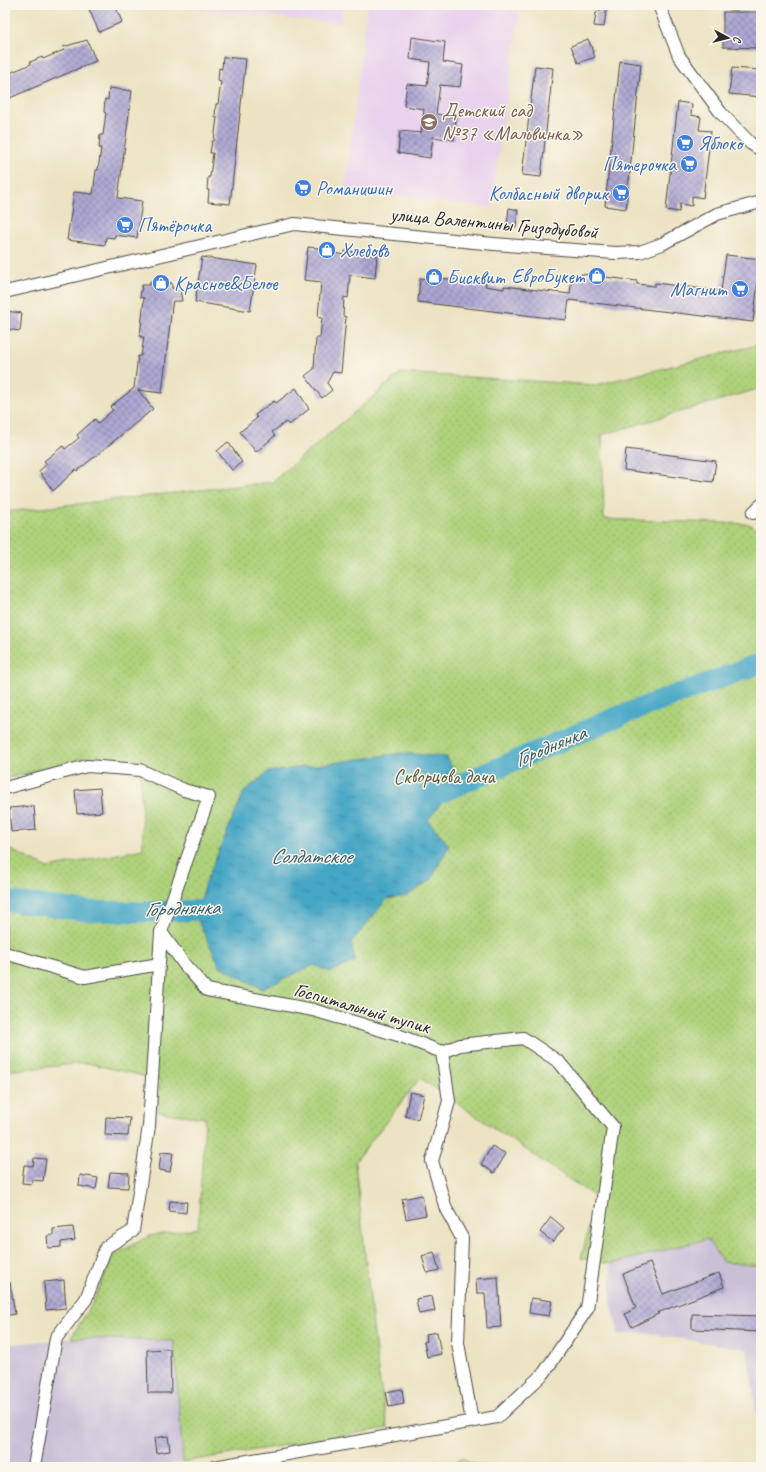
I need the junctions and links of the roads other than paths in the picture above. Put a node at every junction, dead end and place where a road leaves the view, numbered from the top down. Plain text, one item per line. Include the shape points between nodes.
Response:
1 (659, 5) edge
2 (761, 150) edge
3 (761, 202) edge
4 (5, 292) edge
5 (5, 788) edge
6 (161, 932) junction
7 (5, 953) edge
8 (159, 964) junction
9 (442, 1052) junction
10 (472, 1421) junction
11 (34, 1467) edge
12 (214, 1467) edge

1 - 2 street via 679,56 721,113
3 - 4 street, улица Валентины Гризодубовой via 717,214 662,244 640,252 615,253 494,244 294,224
5 - 6 street via 86,766 140,770 184,790 209,797
6 - 8 street
6 - 9 street, Госпитальный тупик via 207,990 313,1010 398,1035
7 - 8 street via 85,978
8 - 11 street via 149,1126 133,1231 106,1247 86,1299 56,1338
9 - 10 street, Госпитальный тупик via 449,1101 432,1161 446,1209 462,1238 458,1343
9 - 10 street via 460,1045 523,1038 559,1062 613,1127 587,1309 544,1373 497,1417
10 - 12 street

